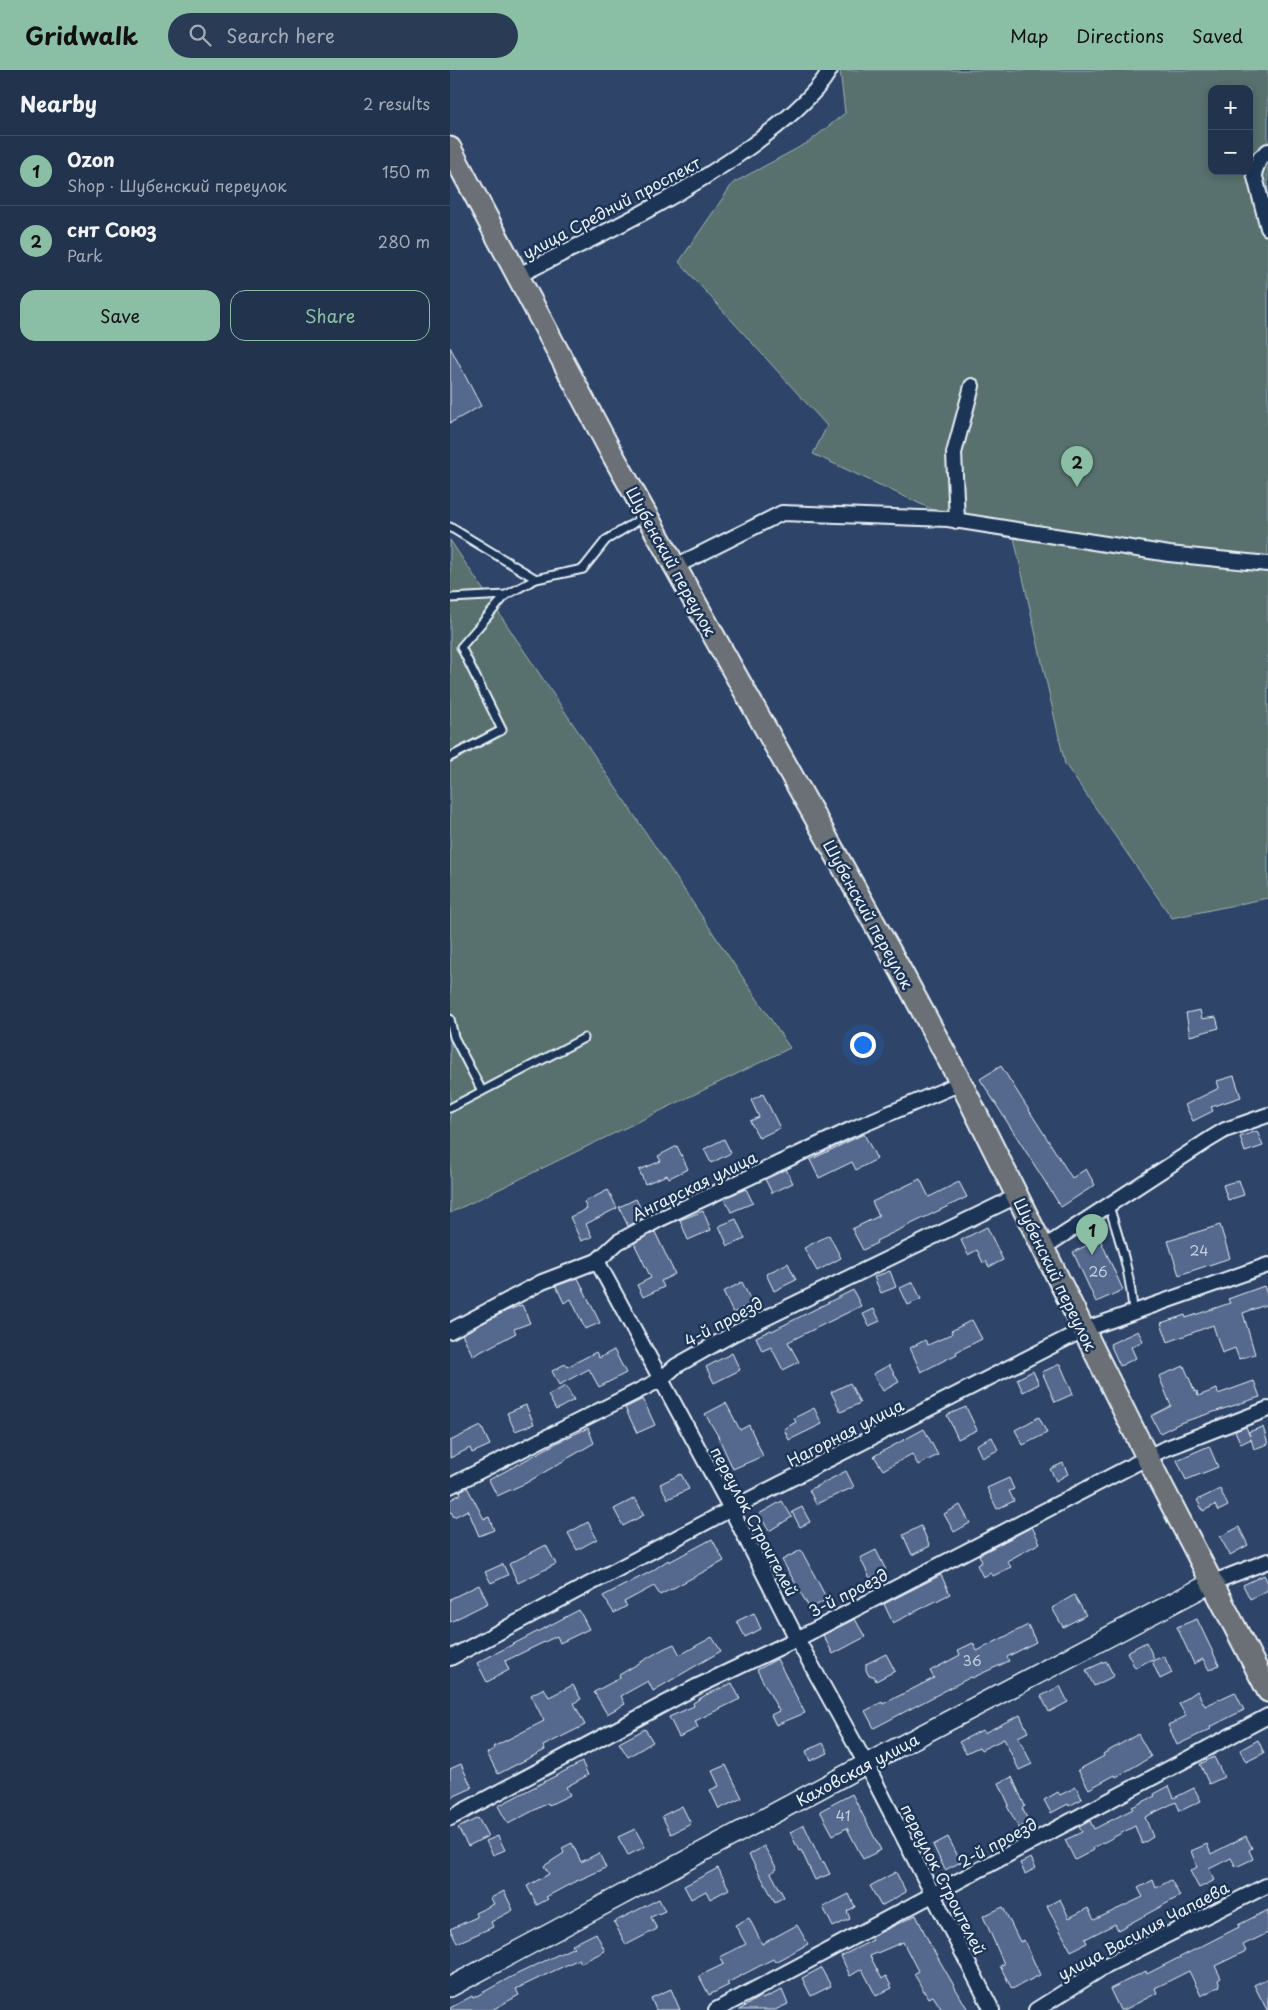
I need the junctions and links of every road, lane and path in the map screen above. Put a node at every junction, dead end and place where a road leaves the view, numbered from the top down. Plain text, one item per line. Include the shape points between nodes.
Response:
1 (830, 70) edge
2 (450, 148) edge
3 (1268, 152) edge
4 (1268, 228) edge
5 (519, 275) junction
6 (972, 386) dead end
7 (646, 516) junction
8 (957, 521) junction
9 (450, 527) edge
10 (1268, 564) edge
11 (676, 566) junction
12 (536, 579) junction
13 (506, 595) junction
14 (450, 598) edge
15 (450, 757) edge
16 (450, 1019) edge
17 (584, 1038) dead end
18 (961, 1083) junction
19 (482, 1092) junction
20 (450, 1108) edge
21 (1268, 1115) edge
22 (1017, 1196) junction
23 (1109, 1206) junction
24 (1043, 1248) junction
25 (597, 1261) junction
26 (1268, 1265) edge
27 (1133, 1312) junction
28 (1084, 1330) junction
29 (450, 1331) edge
30 (660, 1380) junction
31 (1268, 1409) edge
32 (1146, 1458) junction
33 (450, 1486) edge
34 (731, 1509) junction
35 (1268, 1561) edge
36 (1211, 1583) junction
37 (797, 1639) junction
38 (450, 1658) edge
39 (1268, 1691) edge
40 (1268, 1716) edge
41 (866, 1764) junction
42 (450, 1818) edge
43 (1268, 1885) edge
44 (933, 1896) junction
45 (450, 1987) edge
46 (716, 2010) edge
47 (992, 2010) edge
48 (1036, 2010) edge

1 - 5 street, улица Средний проспект via 786,121 716,171 637,216
2 - 5 main road, Шубенский переулок
3 - 4 street via 1260,158 1254,173
5 - 7 main road, Шубенский переулок
6 - 8 street via 954,453
7 - 11 main road, Шубенский переулок
7 - 12 lane via 606,540 583,569
8 - 10 street via 1168,554
8 - 11 street via 782,513
9 - 12 lane
11 - 18 main road, Шубенский переулок
12 - 13 lane
13 - 14 lane
13 - 15 lane via 461,647 502,730
16 - 19 lane via 454,1038
17 - 19 lane
18 - 22 main road, Шубенский переулок
18 - 25 street, Ангарская улица via 850,1130 658,1220 618,1242
19 - 20 lane
21 - 23 street via 1225,1130
22 - 24 main road, Шубенский переулок
22 - 30 street, 4-й проезд via 733,1334 676,1366
23 - 24 street
23 - 27 lane via 1127,1267
24 - 28 main road, Шубенский переулок
25 - 29 street, Ангарская улица via 542,1282
25 - 30 street, переулок Строителей
26 - 27 street, Нагорная улица
27 - 28 street, Нагорная улица
28 - 32 main road, Шубенский переулок
28 - 34 street, Нагорная улица
30 - 33 street, 4-й проезд
30 - 34 street, переулок Строителей
31 - 32 street, 3-й проезд via 1184,1440
32 - 36 main road, Шубенский переулок
32 - 37 street, 3-й проезд
34 - 37 street, переулок Строителей
34 - 38 street, Нагорная улица
35 - 36 street, Каховская улица
36 - 39 main road, Шубенский переулок
36 - 41 main road, Каховская улица
37 - 41 street, переулок Строителей
37 - 42 street, 3-й проезд via 696,1687
40 - 44 street, 2-й проезд
41 - 44 street, переулок Строителей
41 - 45 main road, Каховская улица
43 - 48 street, улица Василия Чапаева via 1107,1966
44 - 46 street, 2-й проезд
44 - 47 street, переулок Строителей

